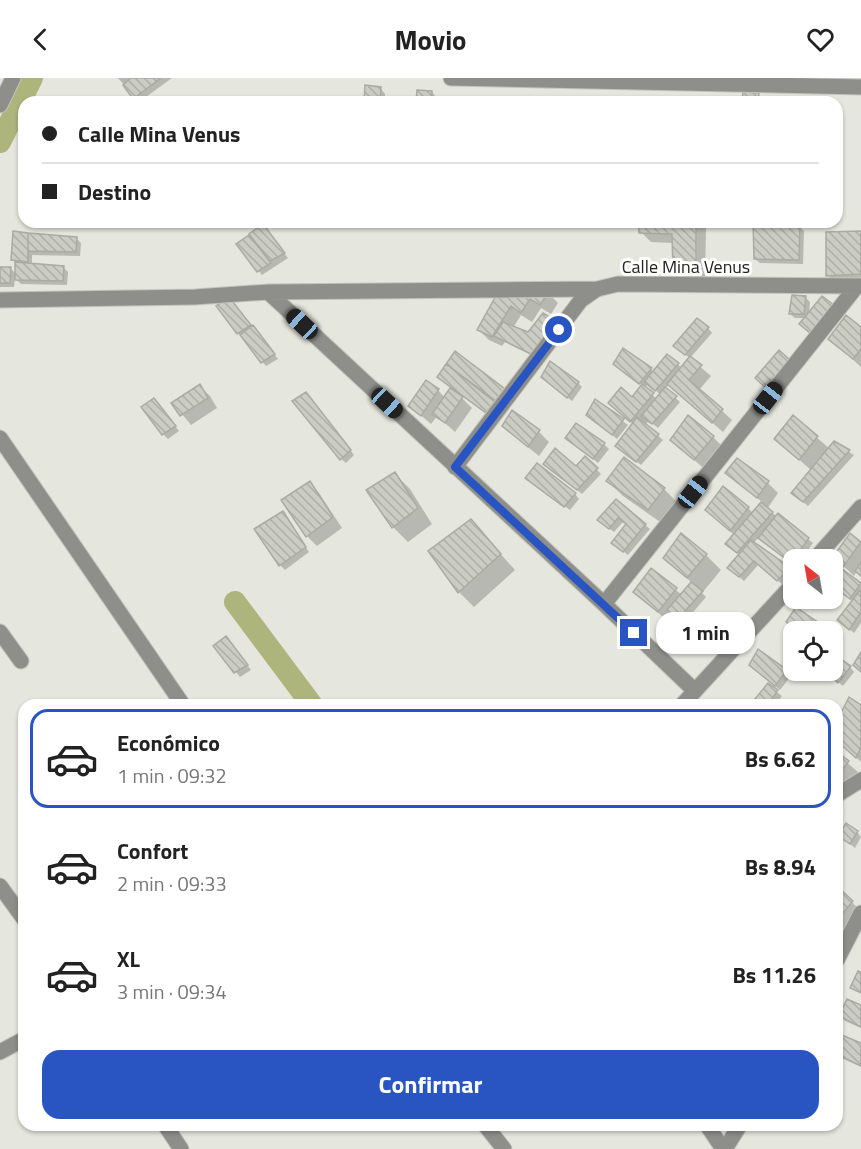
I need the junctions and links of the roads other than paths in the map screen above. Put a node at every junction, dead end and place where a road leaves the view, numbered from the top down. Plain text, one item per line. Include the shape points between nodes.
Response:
1 (13, 78) edge
2 (451, 78) edge
3 (861, 87) edge
4 (0, 105) edge
5 (859, 286) edge
6 (597, 289) junction
7 (268, 292) junction
8 (0, 300) edge
9 (0, 438) edge
10 (455, 467) junction
11 (861, 507) edge
12 (824, 549) edge
13 (783, 595) edge
14 (604, 604) junction
15 (0, 632) edge
16 (21, 661) dead end
17 (694, 691) junction
18 (179, 699) edge
19 (687, 699) edge
20 (861, 780) edge
21 (843, 791) edge
22 (0, 886) edge
23 (18, 911) edge
24 (859, 924) edge
25 (843, 950) edge
26 (18, 1042) edge
27 (0, 1052) edge
28 (169, 1131) edge
29 (490, 1131) edge
30 (711, 1131) edge
31 (736, 1131) edge
32 (181, 1149) edge
33 (504, 1149) edge
34 (724, 1149) edge

1 - 4 street
2 - 3 street
5 - 6 street, Calle Mina Venus via 618,284
5 - 14 street
6 - 7 street, Calle Mina Venus
6 - 10 street via 581,300
7 - 8 street, Calle Mina Venus
7 - 10 street
9 - 18 street
10 - 14 street
11 - 12 street
13 - 17 street
14 - 17 street
15 - 16 street
17 - 19 street
20 - 21 street
22 - 23 street
24 - 25 street
26 - 27 street
28 - 32 street
29 - 33 street
30 - 34 street
31 - 34 street

